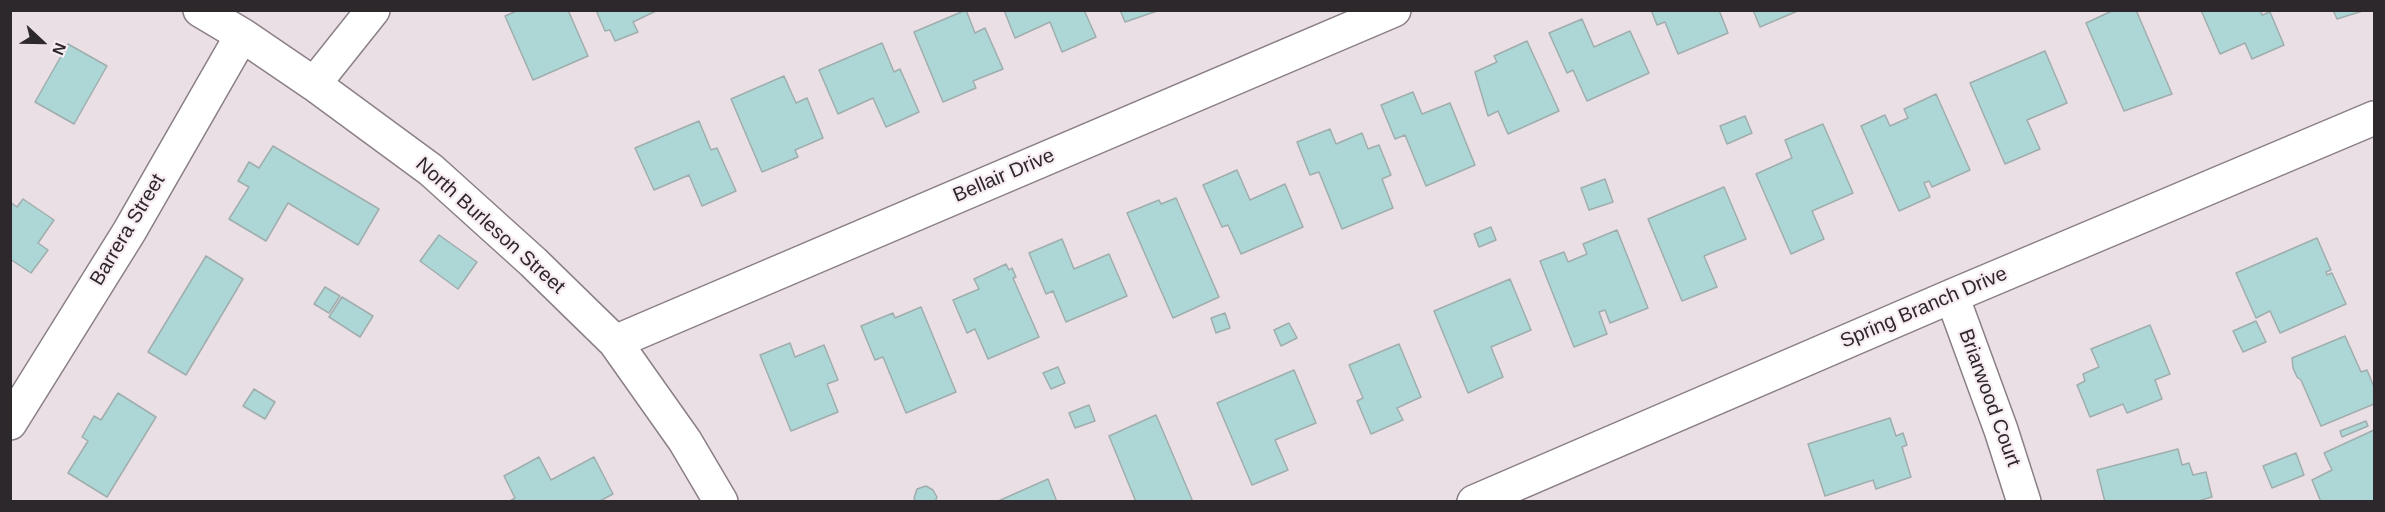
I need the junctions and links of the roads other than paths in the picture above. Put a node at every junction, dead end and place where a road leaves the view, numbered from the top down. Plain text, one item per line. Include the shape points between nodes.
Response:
1 (200, 10) edge
2 (373, 10) edge
3 (1394, 10) edge
4 (242, 35) junction
5 (314, 84) junction
6 (2374, 118) edge
7 (1952, 296) junction
8 (615, 342) junction
9 (10, 423) edge
10 (1494, 498) edge
11 (721, 501) edge
12 (2024, 501) edge

1 - 4 street, North Burleson Street
2 - 5 street
3 - 8 street, Bellair Drive
4 - 5 street, North Burleson Street
4 - 9 street, Barrera Street via 129,232
5 - 8 street, North Burleson Street via 431,170
6 - 7 street, Spring Branch Drive
7 - 10 street, Spring Branch Drive
7 - 12 street, Briarwood Court
8 - 11 street, North Burleson Street via 685,441

